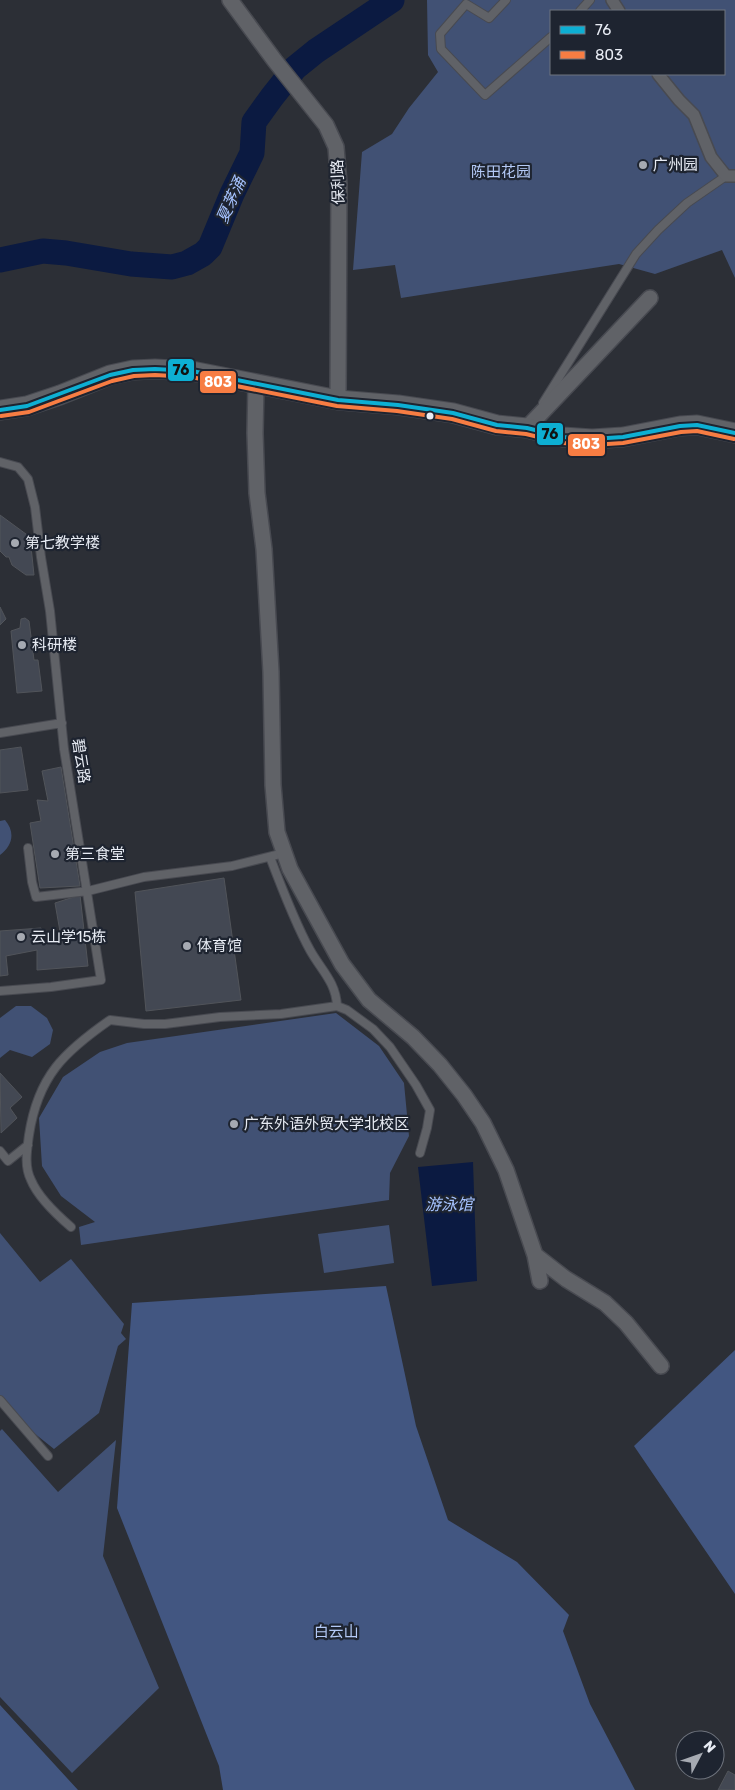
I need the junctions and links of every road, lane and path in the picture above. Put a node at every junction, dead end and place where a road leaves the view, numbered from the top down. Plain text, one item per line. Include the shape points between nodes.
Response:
1 (230, 0) edge
2 (506, 0) edge
3 (590, 0) edge
4 (581, 10) edge
5 (550, 38) edge
6 (659, 75) edge
7 (731, 176) edge
8 (650, 298) dead end
9 (256, 383) junction
10 (338, 400) junction
11 (0, 410) edge
12 (527, 428) junction
13 (735, 432) edge
14 (0, 462) edge
15 (62, 723) junction
16 (0, 734) edge
17 (28, 848) dead end
18 (277, 855) junction
19 (88, 891) junction
20 (0, 991) edge
21 (337, 1006) junction
22 (28, 1145) junction
23 (0, 1151) edge
24 (420, 1153) dead end
25 (71, 1227) dead end
26 (535, 1255) junction
27 (540, 1281) dead end
28 (661, 1366) dead end
29 (0, 1400) edge
30 (48, 1456) dead end

1 - 10 street, 保利路 via 326,125 336,147 339,184
2 - 5 lane via 489,18 466,4 440,34 441,49 486,96
3 - 4 lane
6 - 7 street via 694,115 711,157
7 - 12 lane via 687,202 636,254
8 - 12 street
9 - 10 street
9 - 11 street via 192,371 133,370 110,375 27,406
9 - 18 street via 257,493 265,559
10 - 12 street via 453,413 497,425
12 - 13 street via 563,437 592,439 697,425
14 - 15 lane, 碧云路 via 18,468 28,479 35,507
15 - 16 lane
15 - 19 lane, 碧云路
17 - 19 lane via 36,897
18 - 19 lane via 232,866 144,877
18 - 21 lane via 279,881 310,950 336,993
18 - 26 street via 290,869 342,964 369,1000 413,1037 464,1095 506,1170
19 - 20 lane, 碧云路 via 101,980
21 - 22 lane via 165,1024 110,1020 66,1054 51,1073 35,1104
21 - 24 lane via 373,1029 390,1047 416,1085 430,1110
22 - 23 lane via 8,1161
22 - 25 lane via 26,1163 31,1181 52,1210
26 - 27 street
26 - 28 street via 605,1303
29 - 30 lane

